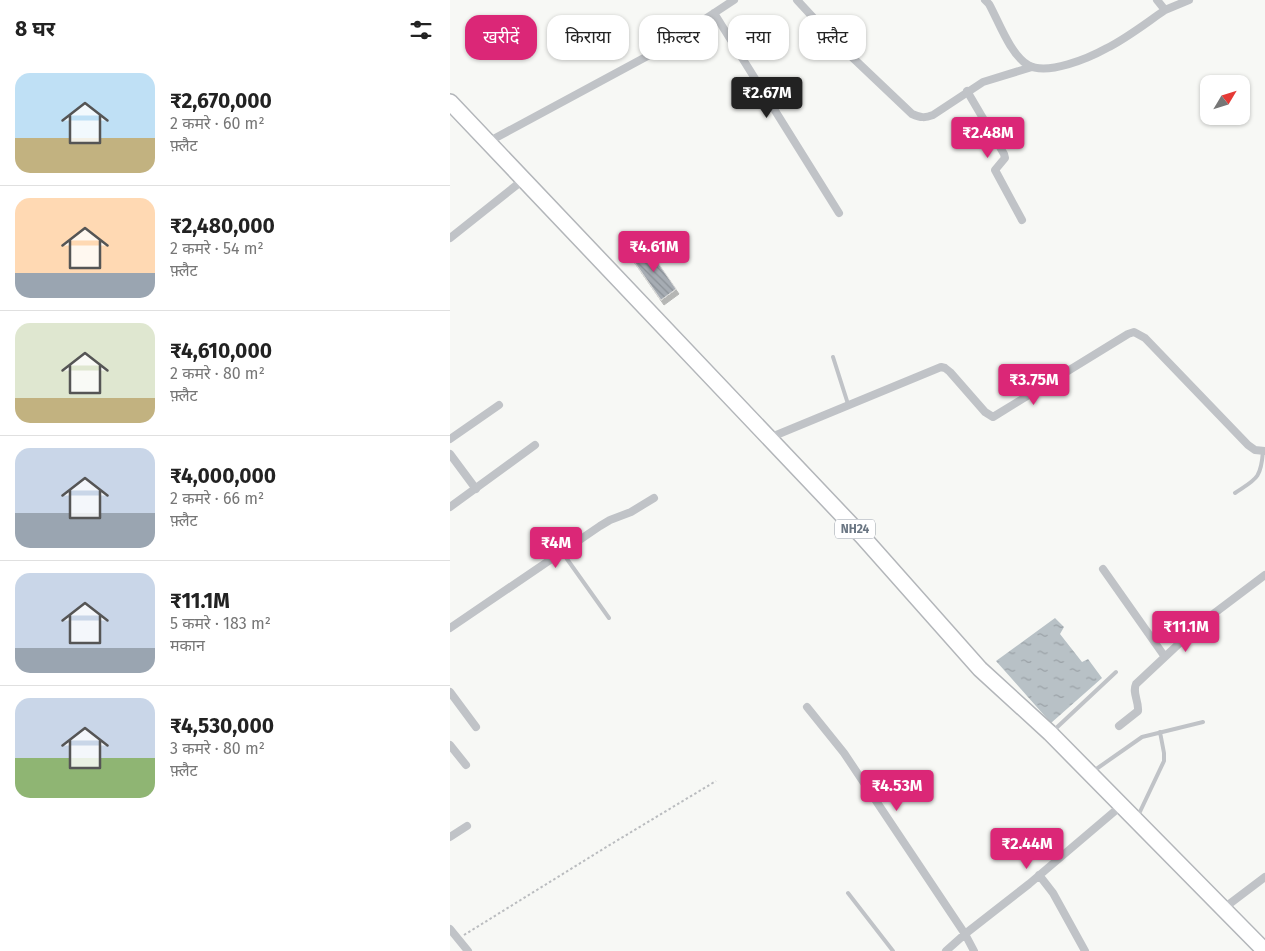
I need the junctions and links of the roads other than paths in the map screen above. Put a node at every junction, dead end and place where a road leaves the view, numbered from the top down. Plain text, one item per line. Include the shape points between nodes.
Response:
1 (734, 0) edge
2 (797, 0) edge
3 (985, 0) edge
4 (1157, 0) edge
5 (1188, 0) edge
6 (724, 3) edge
7 (1164, 10) junction
8 (714, 13) junction
9 (1032, 66) junction
10 (967, 91) junction
11 (450, 102) edge
12 (488, 142) junction
13 (523, 180) junction
14 (839, 213) dead end
15 (1022, 220) dead end
16 (450, 238) edge
17 (833, 357) dead end
18 (500, 404) dead end
19 (848, 404) junction
20 (769, 438) junction
21 (450, 439) edge
22 (535, 445) dead end
23 (1264, 451) edge
24 (450, 454) edge
25 (476, 489) junction
26 (1235, 494) dead end
27 (654, 498) dead end
28 (450, 507) edge
29 (562, 552) junction
30 (1103, 569) dead end
31 (1265, 575) edge
32 (609, 618) dead end
33 (450, 628) edge
34 (1165, 657) junction
35 (1116, 672) dead end
36 (450, 692) edge
37 (807, 707) dead end
38 (1203, 722) dead end
39 (1120, 726) dead end
40 (476, 727) dead end
41 (1160, 732) junction
42 (1050, 733) junction
43 (450, 744) edge
44 (466, 765) dead end
45 (1090, 773) junction
46 (1122, 805) junction
47 (1136, 820) junction
48 (467, 826) dead end
49 (450, 837) edge
50 (1040, 875) junction
51 (1265, 877) edge
52 (848, 893) dead end
53 (1224, 908) junction
54 (450, 929) edge
55 (965, 934) junction
56 (468, 951) edge
57 (893, 951) edge
58 (946, 951) edge
59 (974, 951) edge
60 (1085, 951) edge
61 (1265, 951) edge

1 - 6 street
2 - 10 street via 912,114 925,118 933,115
3 - 9 street via 1019,57
4 - 7 street
5 - 7 street
6 - 8 street
7 - 9 street via 1101,51 1057,68
8 - 12 street via 655,52
8 - 14 street
9 - 10 street via 982,82
10 - 15 street via 1004,154 1005,158 995,170
11 - 12 highway, NH24
12 - 13 highway, NH24
13 - 16 street
13 - 20 highway, NH24
17 - 19 lane
18 - 21 street
19 - 20 street
19 - 23 street via 941,367 950,372 993,417 1134,332 1145,338 1248,445
20 - 42 highway, NH24 via 862,536 980,669
22 - 25 street
23 - 26 lane via 1257,477
24 - 25 street
25 - 28 street
27 - 29 street via 610,520
29 - 32 lane
29 - 33 street
30 - 34 street
31 - 34 street via 1200,624
34 - 39 street via 1136,684 1134,692 1138,711
35 - 42 lane
36 - 40 street
37 - 55 street via 844,753
38 - 41 lane
41 - 45 lane via 1132,742
41 - 47 lane via 1164,762
42 - 45 highway, NH24
43 - 44 street
45 - 46 highway, NH24
46 - 47 highway, NH24
46 - 50 street
47 - 53 highway, NH24
48 - 49 street
50 - 55 street
50 - 60 street
51 - 53 street
52 - 57 lane
53 - 61 highway, NH24
54 - 56 street
55 - 58 street
55 - 59 street

